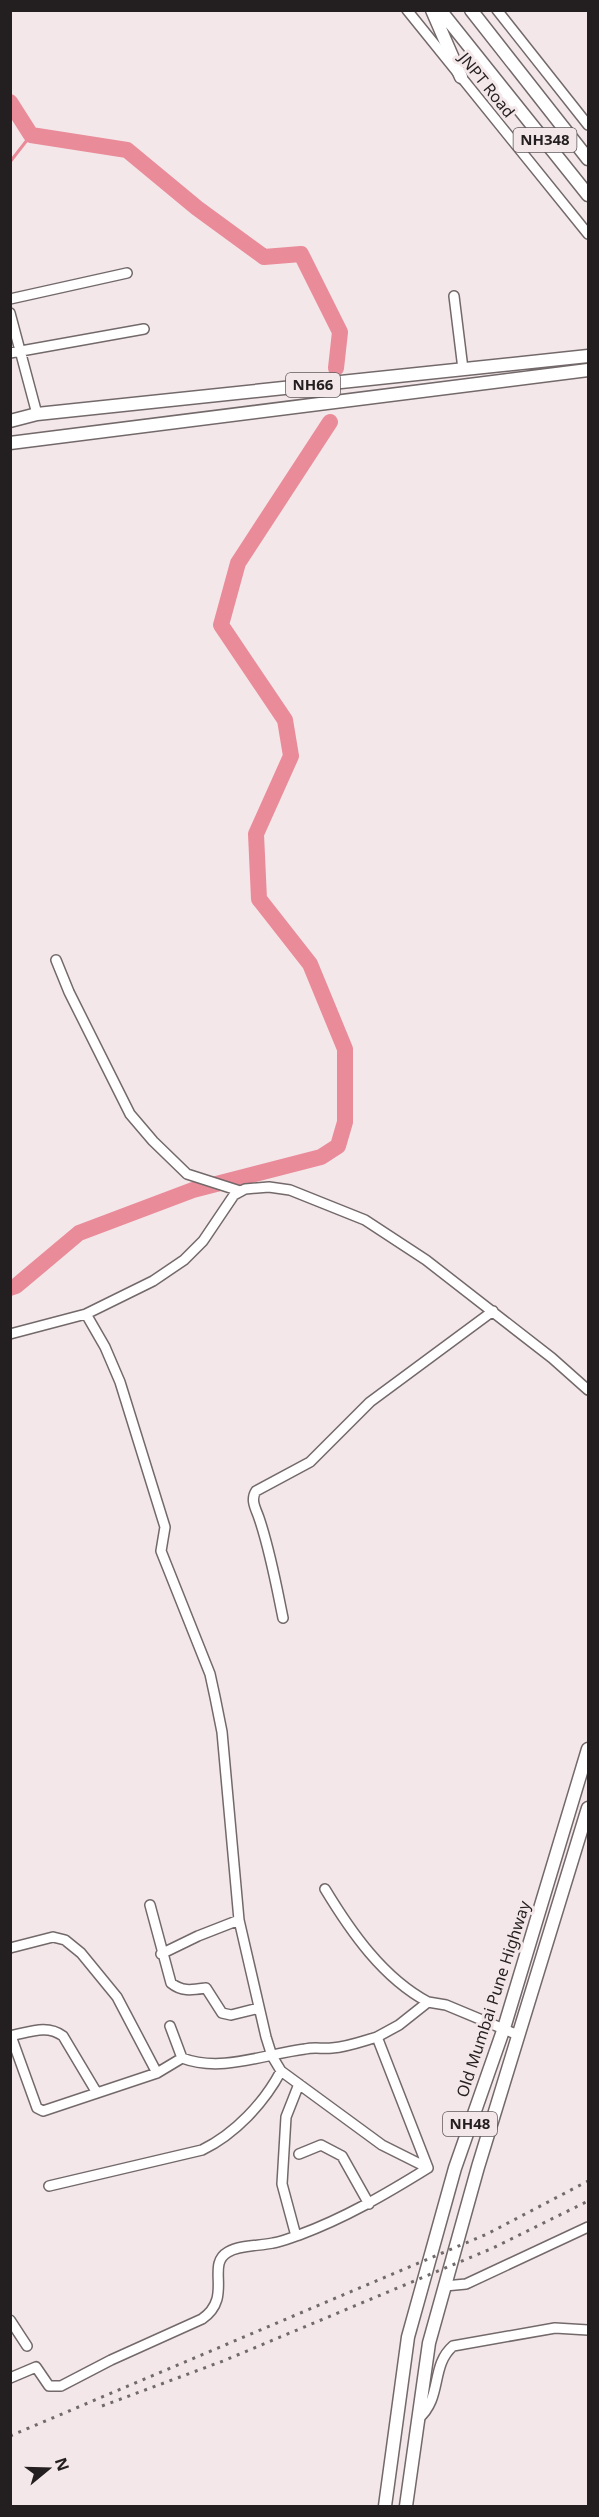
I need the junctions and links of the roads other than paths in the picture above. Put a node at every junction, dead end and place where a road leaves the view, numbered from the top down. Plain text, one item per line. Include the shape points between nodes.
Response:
1 (407, 10) edge
2 (432, 10) edge
3 (441, 10) edge
4 (471, 10) edge
5 (497, 10) edge
6 (461, 77) junction
7 (588, 125) edge
8 (588, 159) edge
9 (588, 195) edge
10 (588, 234) edge
11 (127, 273) dead end
12 (454, 296) dead end
13 (10, 298) edge
14 (10, 313) edge
15 (144, 329) dead end
16 (21, 350) junction
17 (10, 354) edge
18 (588, 356) edge
19 (463, 369) junction
20 (588, 370) edge
21 (37, 414) junction
22 (10, 421) edge
23 (10, 443) edge
24 (56, 960) dead end
25 (236, 1190) junction
26 (493, 1311) junction
27 (86, 1314) junction
28 (10, 1334) edge
29 (588, 1390) edge
30 (283, 1618) dead end
31 (588, 1749) edge
32 (588, 1808) edge
33 (325, 1889) dead end
34 (150, 1905) dead end
35 (239, 1920) junction
36 (10, 1948) edge
37 (161, 1954) junction
38 (428, 2002) junction
39 (259, 2008) junction
40 (170, 2026) dead end
41 (504, 2028) junction
42 (518, 2035) junction
43 (11, 2036) edge
44 (377, 2037) junction
45 (272, 2056) junction
46 (182, 2058) junction
47 (281, 2071) junction
48 (158, 2073) junction
49 (299, 2084) junction
50 (97, 2093) junction
51 (299, 2154) dead end
52 (458, 2160) junction
53 (478, 2167) junction
54 (428, 2168) junction
55 (49, 2186) dead end
56 (369, 2204) junction
57 (588, 2227) edge
58 (296, 2236) junction
59 (445, 2286) junction
60 (10, 2320) edge
61 (588, 2330) edge
62 (27, 2346) dead end
63 (10, 2378) edge
64 (418, 2419) junction
65 (385, 2506) edge
66 (405, 2506) edge

1 - 6 street, JNPT Road
2 - 6 highway
3 - 9 highway, NH348
4 - 8 highway, NH348
5 - 7 street
6 - 10 street, JNPT Road
11 - 13 street
12 - 19 street
14 - 16 street
15 - 16 street
16 - 17 street
16 - 21 street
18 - 19 highway, NH66
19 - 21 highway, NH66
20 - 23 highway, NH66
21 - 22 highway, NH66
24 - 25 street via 130,1114 187,1174
25 - 26 street via 290,1190 365,1220
25 - 27 street via 203,1241 184,1260 153,1281
26 - 29 street
26 - 30 street via 370,1402 310,1462 256,1491 253,1503 266,1537
27 - 28 street
27 - 35 street via 120,1382 165,1527 161,1551 210,1674 222,1732
31 - 41 highway, Old Mumbai Pune Highway / NH48
32 - 42 highway, Old Mumbai Pune Highway / NH48
33 - 38 street via 369,1954
34 - 37 street
35 - 37 street
35 - 39 street
36 - 48 street via 53,1938 65,1940 81,1953 117,1997
37 - 39 street via 171,1983 178,1989 207,1988 222,2013 231,2015
38 - 41 street
38 - 44 street
39 - 45 street
40 - 46 street
41 - 42 street
41 - 52 highway, Old Mumbai Pune Highway / NH48
42 - 53 highway, Old Mumbai Pune Highway / NH48
43 - 50 street via 46,2028 55,2030 63,2036
43 - 50 street via 39,2110
44 - 45 street via 334,2048
44 - 54 street
45 - 46 street via 219,2064
45 - 47 street
46 - 48 street
47 - 49 street
47 - 55 street via 270,2092 220,2141 202,2150
48 - 50 street
49 - 54 street via 382,2145
49 - 58 street via 286,2118 282,2184
51 - 56 street via 321,2145 342,2157
52 - 53 highway
52 - 65 highway, Old Mumbai Pune Highway / NH48 via 408,2337
53 - 59 highway, Old Mumbai Pune Highway / NH48
54 - 56 street
56 - 58 street
57 - 59 street via 466,2284
58 - 63 street via 230,2250 224,2255 219,2263 218,2304 192,2324 61,2386 49,2386 36,2367
59 - 64 highway, Old Mumbai Pune Highway / NH48 via 429,2343
60 - 62 street
61 - 64 street via 555,2328 453,2346 442,2359 433,2400
64 - 66 highway, Old Mumbai Pune Highway / NH48

